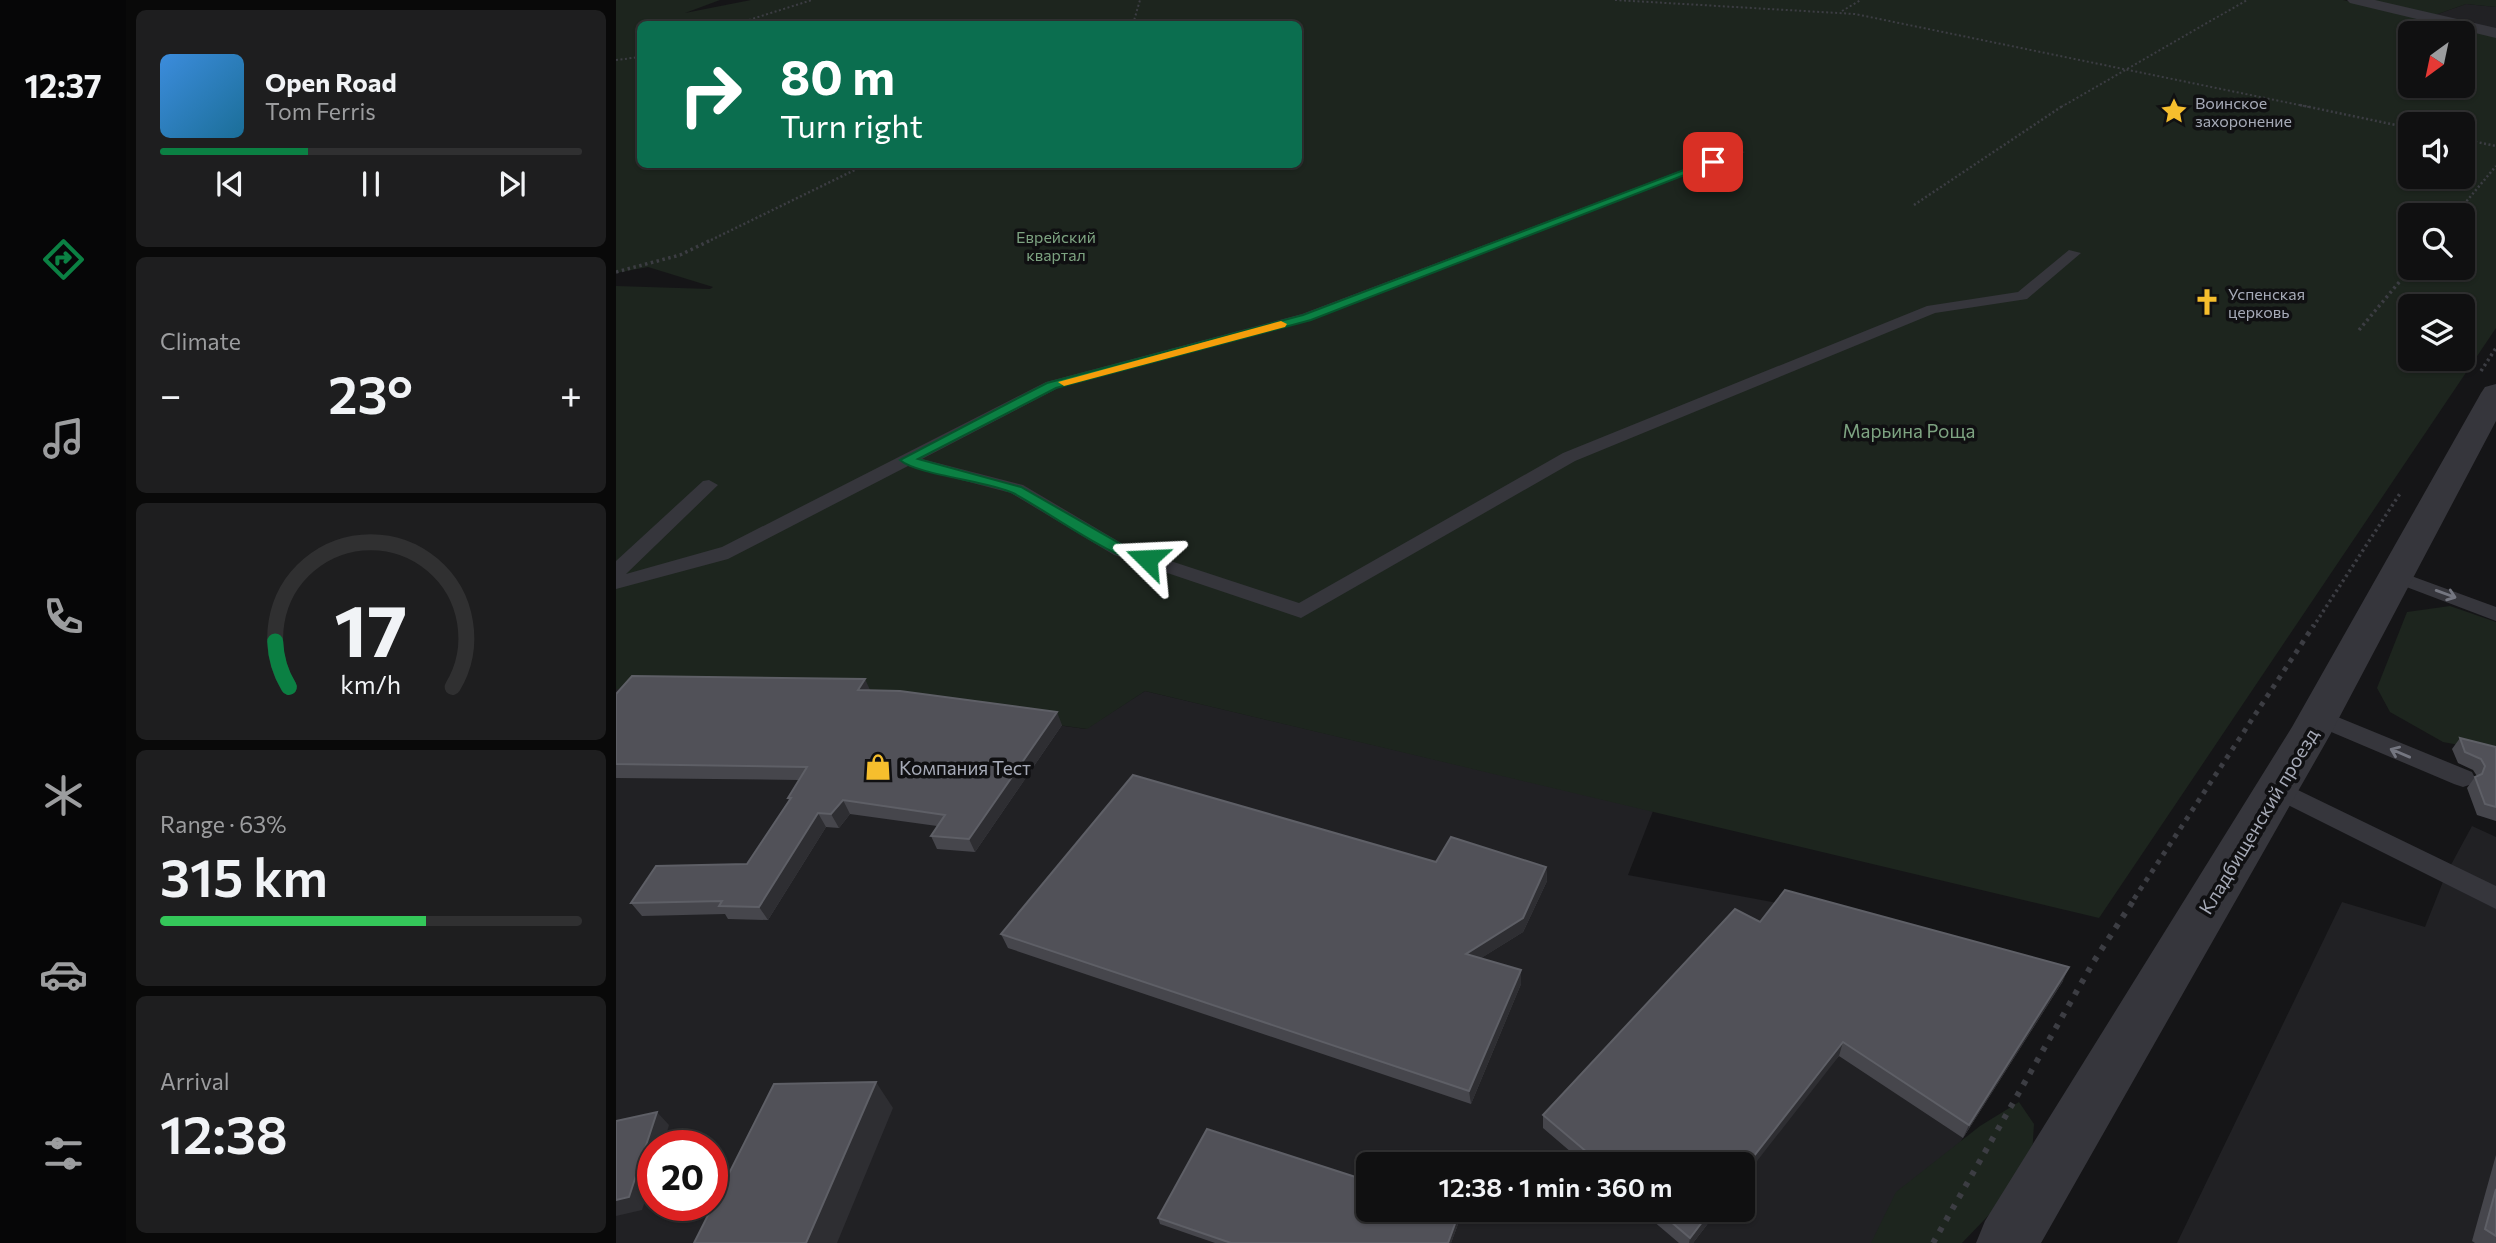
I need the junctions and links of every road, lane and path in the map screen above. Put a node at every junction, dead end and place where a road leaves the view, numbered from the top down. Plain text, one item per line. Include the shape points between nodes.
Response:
1 (812, 0) edge
2 (1140, 0) edge
3 (1615, 0) edge
4 (1861, 0) edge
5 (2247, 0) edge
6 (2355, 0) edge
7 (1841, 12) junction
8 (746, 21) edge
9 (1134, 21) edge
10 (2496, 33) edge
11 (637, 57) edge
12 (616, 60) edge
13 (2129, 69) junction
14 (2398, 125) edge
15 (2475, 142) edge
16 (2496, 146) edge
17 (1740, 152) dead end
18 (2496, 166) edge
19 (859, 168) edge
20 (2465, 203) edge
21 (1914, 205) dead end
22 (2074, 253) dead end
23 (616, 272) edge
24 (2401, 280) edge
25 (2359, 330) dead end
26 (2496, 348) edge
27 (2486, 385) edge
28 (906, 460) junction
29 (2407, 483) dead end
30 (709, 485) dead end
31 (616, 572) edge
32 (2395, 576) junction
33 (616, 583) edge
34 (2496, 614) edge
35 (2318, 718) junction
36 (2463, 778) dead end
37 (2277, 789) junction
38 (2496, 898) edge
39 (1933, 1243) edge
40 (2007, 1243) edge

1 - 8 path
2 - 9 path
3 - 7 path
4 - 7 path
5 - 13 path
6 - 10 street
7 - 13 path
11 - 12 path
13 - 14 path
13 - 21 path via 2044,117
15 - 16 path
17 - 28 lane via 1307,317 1052,386
18 - 20 path
19 - 23 path via 680,256
22 - 28 lane via 2022,296 1932,309 1569,457 1301,611 1121,551 1017,489
24 - 25 path
26 - 27 path
27 - 32 street, Кладбищенский проезд
28 - 33 lane via 722,555
29 - 39 path via 2094,961
30 - 31 lane
32 -> 34 lane
32 - 35 street, Кладбищенский проезд
36 -> 35 lane
35 - 37 street, Кладбищенский проезд
37 - 38 lane
37 - 40 street, Кладбищенский проезд

